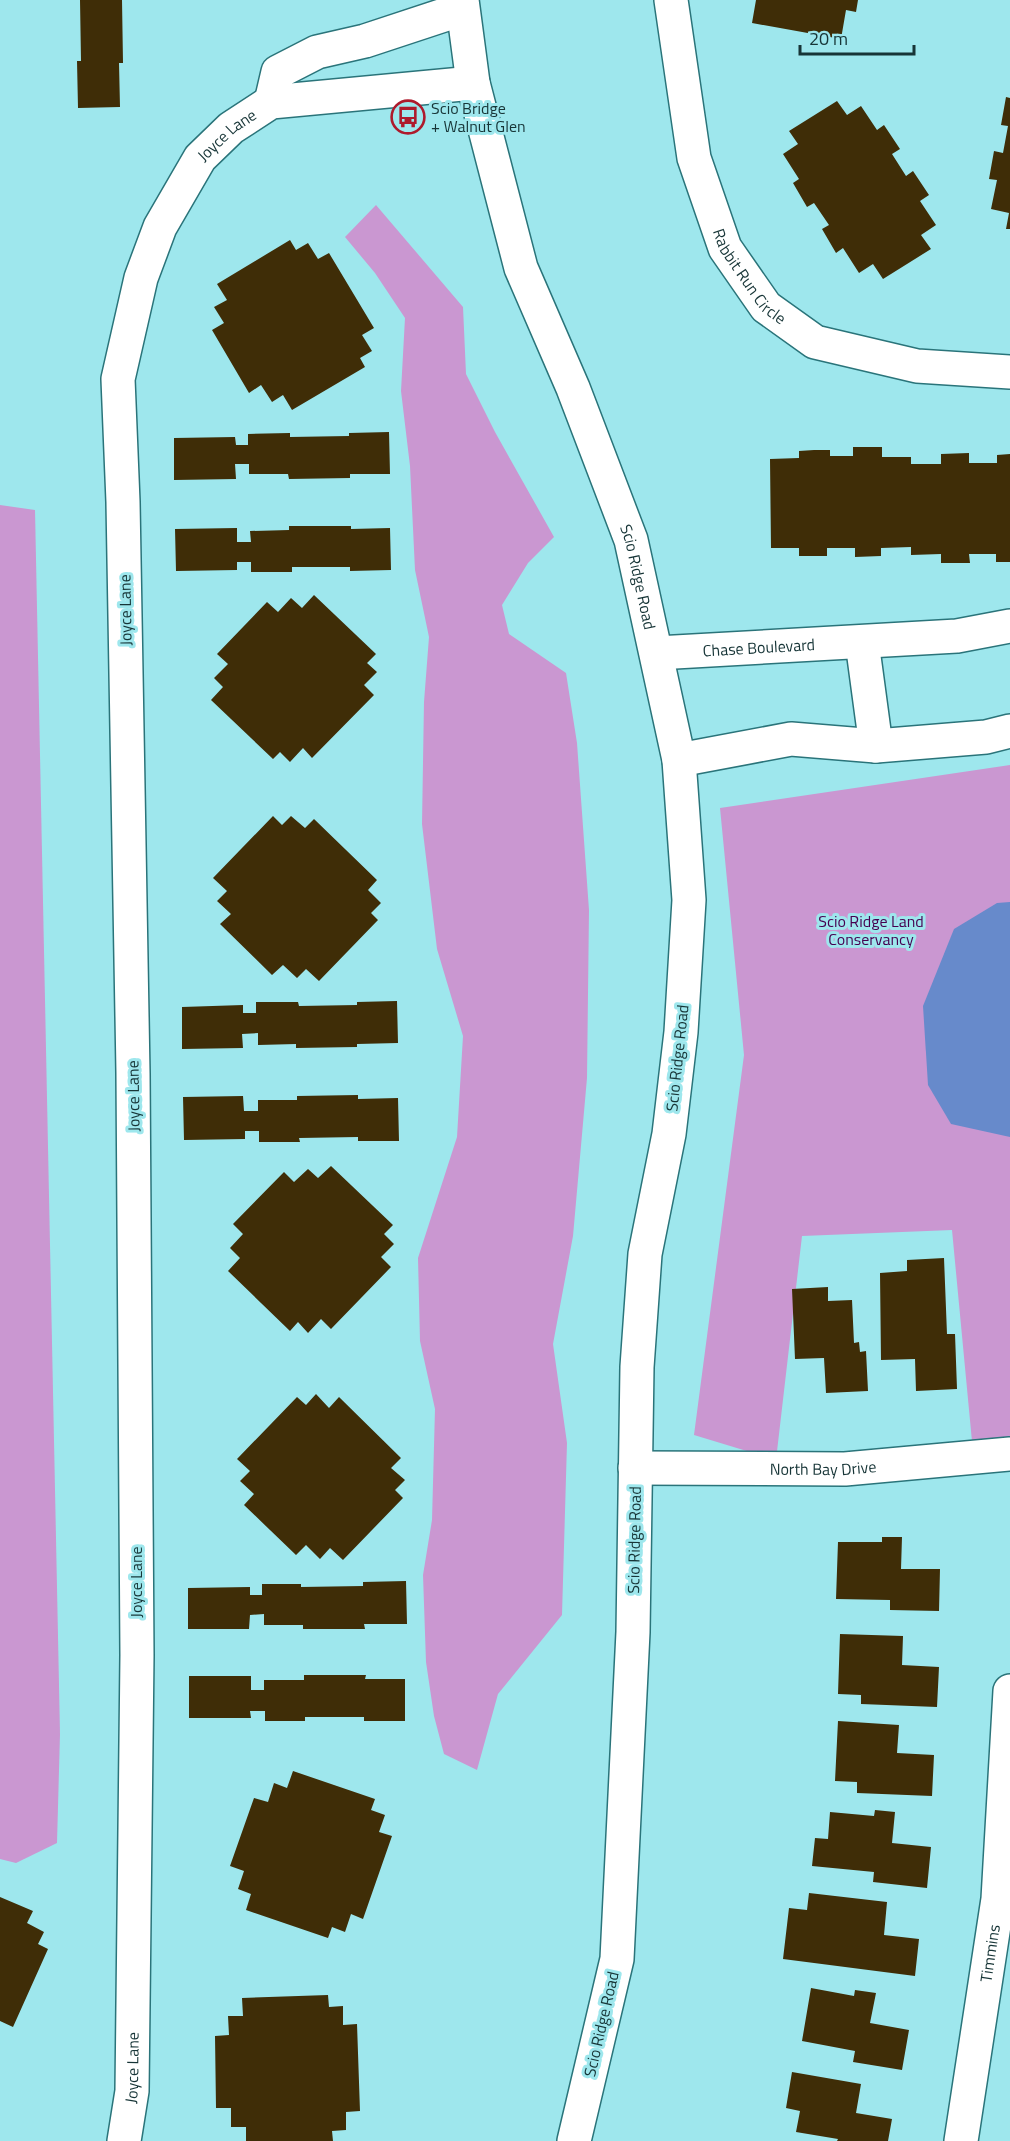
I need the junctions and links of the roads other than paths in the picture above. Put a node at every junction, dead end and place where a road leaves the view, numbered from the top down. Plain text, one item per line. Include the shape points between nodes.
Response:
1 (671, 0) edge
2 (462, 4) edge
3 (473, 83) junction
4 (271, 102) junction
5 (1010, 372) edge
6 (1010, 626) edge
7 (862, 642) junction
8 (657, 653) junction
9 (1010, 731) edge
10 (876, 746) junction
11 (679, 760) junction
12 (1010, 1454) edge
13 (635, 1468) junction
14 (1010, 1691) edge
15 (124, 2141) edge
16 (574, 2141) edge
17 (961, 2141) edge

1 - 5 street, Rabbit Run Circle via 694,158 725,248 766,307 815,342 917,366
2 - 3 street, Scio Ridge Road
2 - 4 street, Joyce Lane via 365,40 317,52 278,72
3 - 4 street, Joyce Lane
3 - 8 street, Scio Ridge Road via 521,268 573,388 631,540
4 - 15 street, Joyce Lane via 231,128 200,158 160,227 141,278 118,379 133,1061 137,1643 132,2091
6 - 7 street, Chase Boulevard via 957,636
7 - 8 street, Chase Boulevard
7 - 10 street
8 - 11 street, Scio Ridge Road
9 - 10 street via 986,737
10 - 11 street via 791,739
11 - 13 street, Scio Ridge Road via 689,900 681,1032 669,1134 645,1254
12 - 13 street, North Bay Drive via 845,1469
13 - 16 street, Scio Ridge Road via 633,1632 617,1959
14 - 17 street, Timmins via 998,1899

